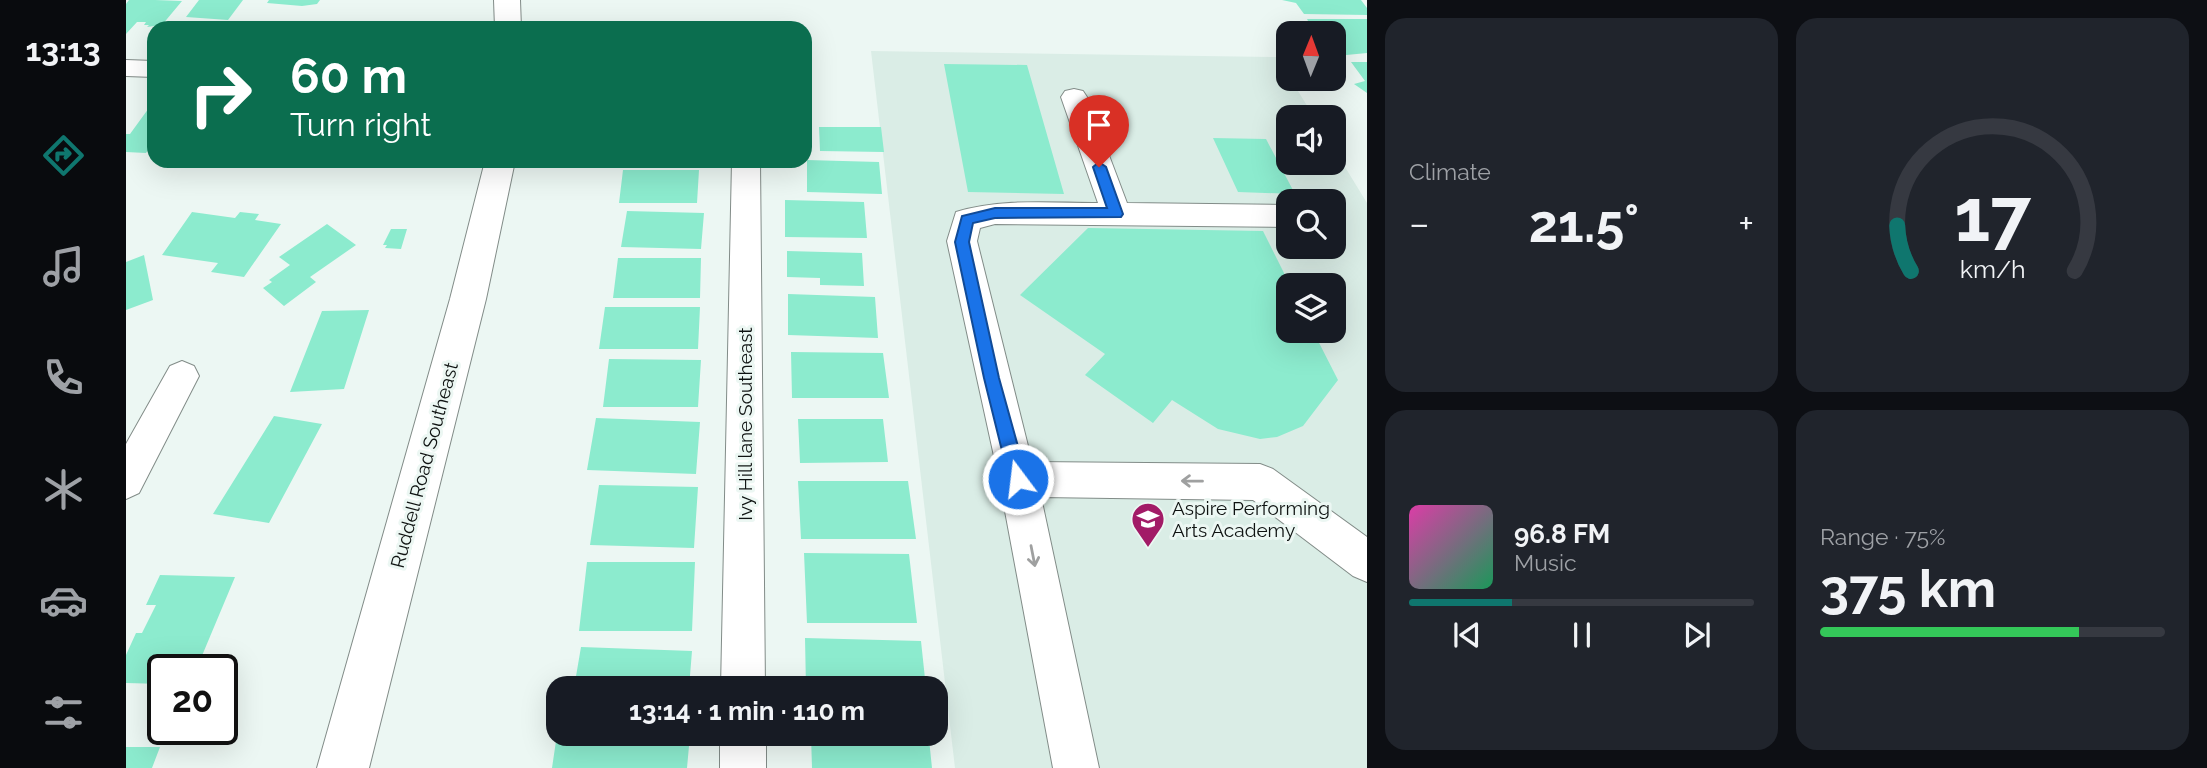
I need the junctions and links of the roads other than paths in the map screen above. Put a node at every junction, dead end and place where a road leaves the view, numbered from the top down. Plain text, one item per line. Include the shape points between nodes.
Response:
1 (507, 0) edge
2 (508, 21) edge
3 (126, 68) edge
4 (147, 69) edge
5 (1074, 97) dead end
6 (498, 168) edge
7 (746, 168) edge
8 (1116, 214) junction
9 (1276, 216) edge
10 (181, 376) dead end
11 (1018, 479) junction
12 (126, 481) edge
13 (1367, 562) edge
14 (744, 676) edge
15 (743, 746) edge
16 (343, 768) edge
17 (743, 768) edge
18 (1076, 768) edge

1 - 2 main road
3 - 4 street
5 - 8 street
6 - 16 main road, Ruddell Road Southeast
7 - 14 street, Ivy Hill lane Southeast
8 - 9 street
8 - 11 street via 995,213 967,220 962,242
10 - 12 street
13 -> 11 street via 1260,482
11 -> 18 street
15 - 17 street

